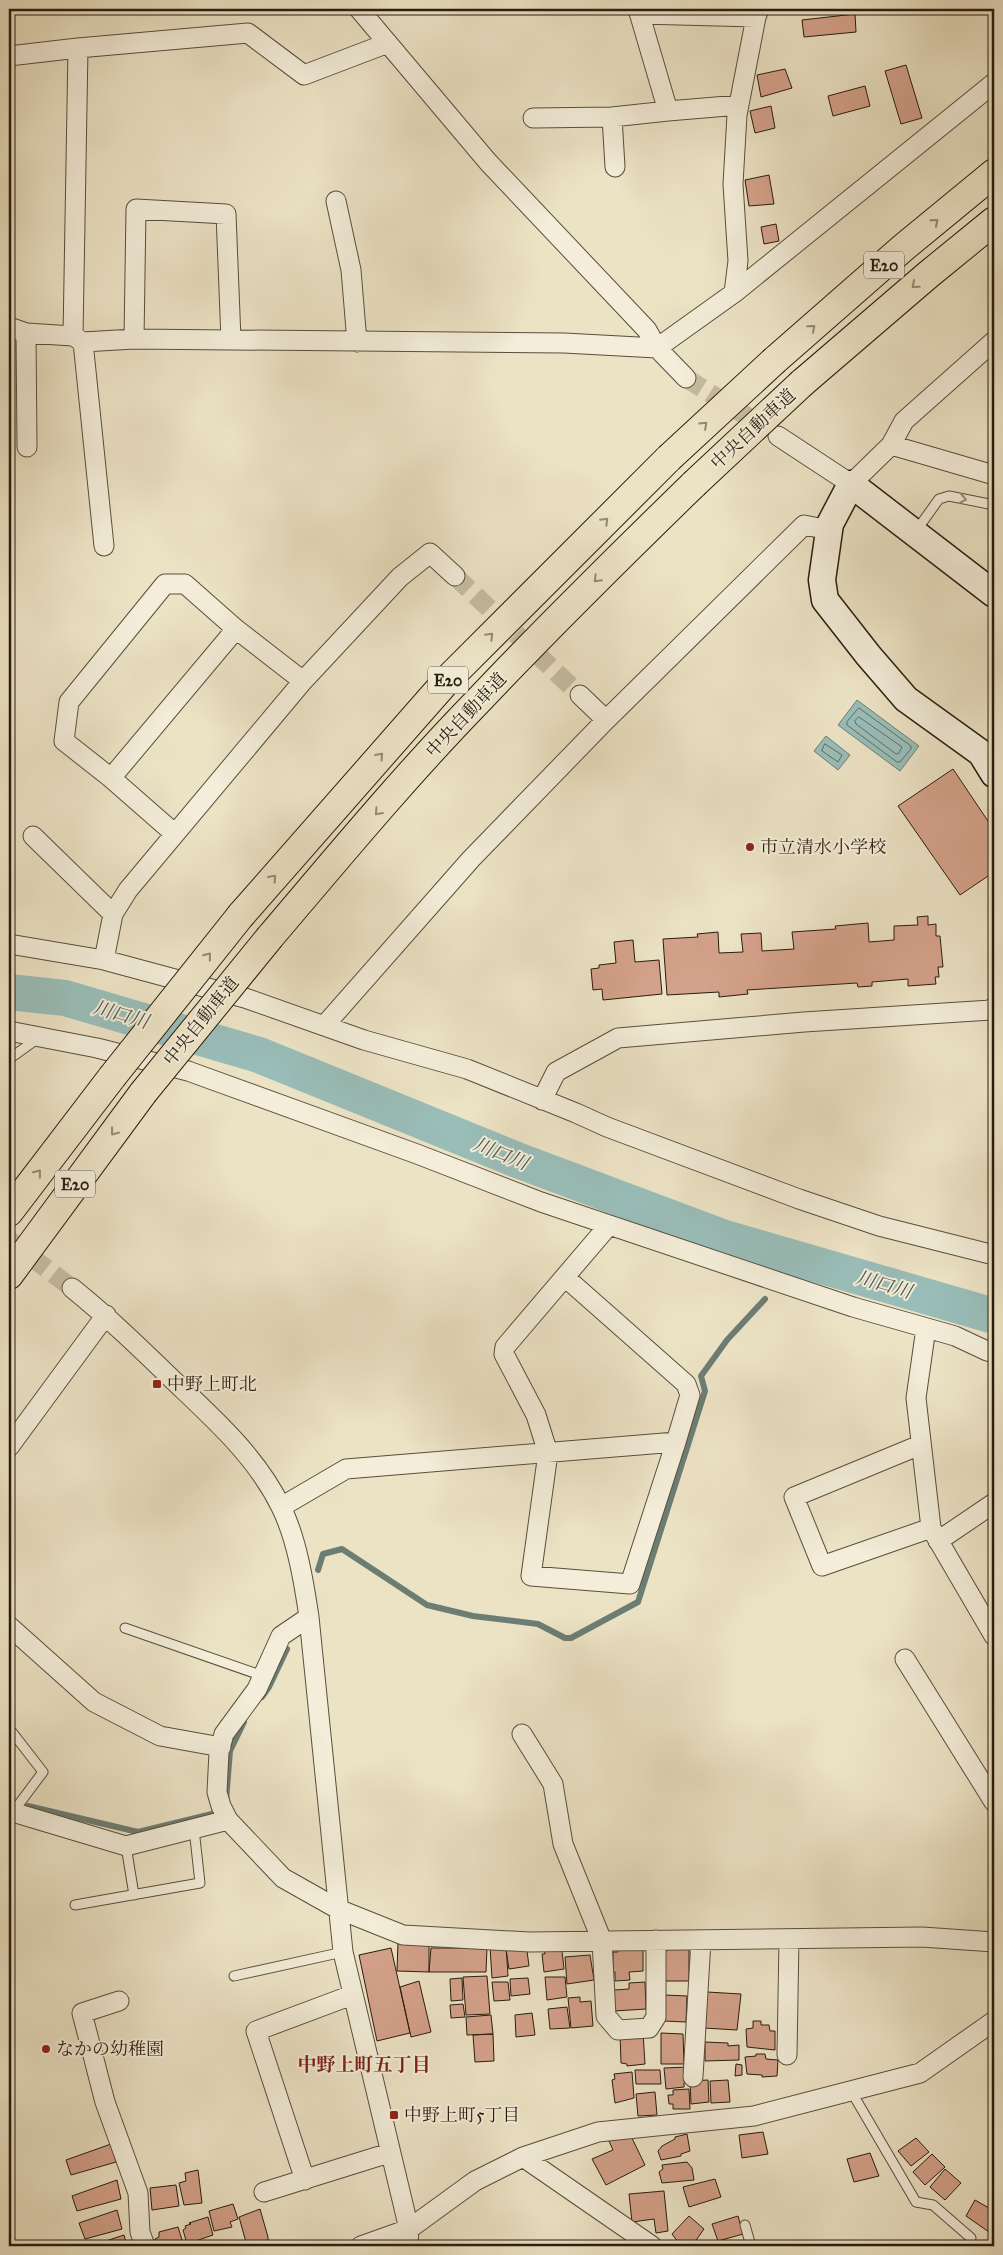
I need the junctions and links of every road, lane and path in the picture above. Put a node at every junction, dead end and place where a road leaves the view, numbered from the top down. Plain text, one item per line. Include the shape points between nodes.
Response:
1 (359, 9) edge
2 (639, 11) edge
3 (758, 13) edge
4 (388, 43) junction
5 (78, 48) junction
6 (9, 56) edge
7 (994, 83) edge
8 (739, 105) junction
9 (668, 111) junction
10 (612, 117) junction
11 (533, 118) dead end
12 (615, 167) dead end
13 (994, 173) edge
14 (336, 201) dead end
15 (994, 221) edge
16 (734, 293) junction
17 (17, 330) edge
18 (78, 339) junction
19 (134, 339) junction
20 (231, 340) junction
21 (994, 341) edge
22 (357, 342) junction
23 (657, 348) junction
24 (686, 378) tunnel mouth
25 (778, 436) tunnel mouth
26 (892, 445) junction
27 (27, 447) dead end
28 (994, 475) edge
29 (850, 484) junction
30 (994, 505) edge
31 (829, 530) junction
32 (914, 533) junction
33 (104, 546) dead end
34 (455, 576) tunnel mouth
35 (994, 594) edge
36 (236, 629) junction
37 (303, 681) junction
38 (580, 695) tunnel mouth
39 (606, 720) junction
40 (994, 774) edge
41 (111, 778) junction
42 (175, 834) junction
43 (33, 836) dead end
44 (113, 914) junction
45 (9, 944) edge
46 (104, 960) junction
47 (994, 1007) edge
48 (324, 1026) junction
49 (9, 1031) edge
50 (41, 1036) junction
51 (9, 1059) edge
52 (542, 1100) junction
53 (9, 1212) edge
54 (609, 1225) junction
55 (994, 1254) edge
56 (9, 1275) edge
57 (566, 1278) junction
58 (72, 1288) tunnel mouth
59 (106, 1315) junction
60 (926, 1328) junction
61 (994, 1352) edge
62 (676, 1442) junction
63 (920, 1446) junction
64 (9, 1447) edge
65 (548, 1453) junction
66 (994, 1503) edge
67 (281, 1507) junction
68 (935, 1535) junction
69 (309, 1617) junction
70 (9, 1626) edge
71 (125, 1628) dead end
72 (994, 1636) edge
73 (906, 1659) dead end
74 (263, 1676) junction
75 (12, 1732) dead end
76 (522, 1734) dead end
77 (221, 1747) junction
78 (994, 1802) edge
79 (11, 1811) edge
80 (228, 1820) junction
81 (194, 1829) junction
82 (126, 1846) junction
83 (134, 1894) junction
84 (75, 1906) dead end
85 (338, 1909) junction
86 (788, 1939) junction
87 (656, 1940) junction
88 (701, 1940) junction
89 (602, 1941) junction
90 (994, 1942) edge
91 (342, 1952) junction
92 (234, 1976) dead end
93 (352, 1995) junction
94 (118, 2001) dead end
95 (994, 2021) edge
96 (787, 2055) dead end
97 (693, 2077) dead end
98 (851, 2091) junction
99 (390, 2153) junction
100 (523, 2157) junction
101 (305, 2180) junction
102 (264, 2192) dead end
103 (746, 2224) dead end
104 (408, 2238) edge
105 (971, 2238) dead end
106 (144, 2246) edge
107 (361, 2246) edge
108 (652, 2246) edge
109 (751, 2246) edge

1 - 4 street
2 - 3 street
2 - 9 street
3 - 8 street
4 - 5 street via 304,75 248,33
4 - 23 street via 488,162 647,330
5 - 6 street
5 - 18 street
7 - 16 street
8 - 9 street
8 - 16 street via 734,184 738,261
9 - 10 street
10 - 11 street
10 - 12 street
53 -> 13 highway, 中央自動車道 / E20, bridge via 241,915 450,677 669,458 775,360
14 - 22 street via 351,270
15 -> 56 highway, 中央自動車道 / E20, bridge via 802,384 694,484 476,702 270,937 143,1093
16 - 23 street
17 - 18 street
17 - 27 street
18 - 19 street
18 - 33 street
19 - 20 street
19 - 20 street via 136,208 226,214
20 - 22 street
21 - 26 street via 904,421
22 - 23 street via 564,343
23 - 24 street
25 - 29 street
26 - 28 street
26 - 29 street
29 - 31 street
29 - 32 street
32 -> 30 lane via 939,499 949,496
31 - 39 street via 804,525
31 - 40 street via 822,580 825,600 906,699 981,753
32 - 35 street
34 - 37 street via 430,553 400,577
36 - 37 street
36 - 41 street
36 - 41 street via 185,584 165,584 70,702 64,741
37 - 42 street
38 - 39 street
39 - 48 street via 471,859
41 - 42 street
42 - 44 street via 138,876
43 - 44 street
44 - 46 street
45 - 46 street
46 - 48 street via 245,998
47 - 52 street via 991,1010 618,1038 556,1072
48 - 52 street via 467,1070
49 - 50 street
50 - 51 lane
50 - 54 street via 229,1084
52 - 55 street via 675,1154 878,1226
54 - 57 street
54 - 60 street via 844,1304
57 - 62 street via 686,1384 690,1395
57 - 65 street via 505,1347 504,1354 536,1415
58 - 59 street
59 - 64 street
59 - 67 street via 248,1456
60 - 61 street
60 - 63 street via 916,1398
62 - 65 street
62 - 65 street via 630,1584 531,1576
63 - 68 street
63 - 68 street via 794,1497 822,1566
65 - 67 street via 346,1469
66 - 68 street
67 - 69 street via 301,1566
68 - 72 street
69 - 74 street via 281,1636
69 - 85 street
70 - 77 street via 94,1702 160,1736
71 - 74 lane
73 - 78 street
74 - 77 street via 224,1734
75 - 79 lane via 44,1772
76 - 89 street via 553,1784 563,1844
77 - 80 street via 217,1792
79 - 82 street
80 - 81 street
80 - 85 street via 283,1878
81 - 82 street
81 - 83 lane via 200,1883
82 - 83 lane
83 - 84 lane
85 - 89 street via 403,1935 530,1942
85 - 91 street
86 - 88 street
86 - 90 street via 922,1937
86 - 96 street
87 - 88 street
87 - 89 street
87 - 89 street via 656,2017 649,2028 618,2030 606,2016
88 - 97 street
91 - 92 lane
91 - 93 street
93 - 99 street
93 - 101 street via 256,2031
94 - 106 street via 82,2013 105,2102 138,2193
95 - 98 street via 920,2072
98 - 100 street via 754,2116 598,2132
98 - 105 lane via 916,2202 933,2205
99 - 101 street
99 - 104 street
100 - 104 street via 475,2181
100 - 108 street
101 - 102 street
103 - 109 lane
104 - 107 street

